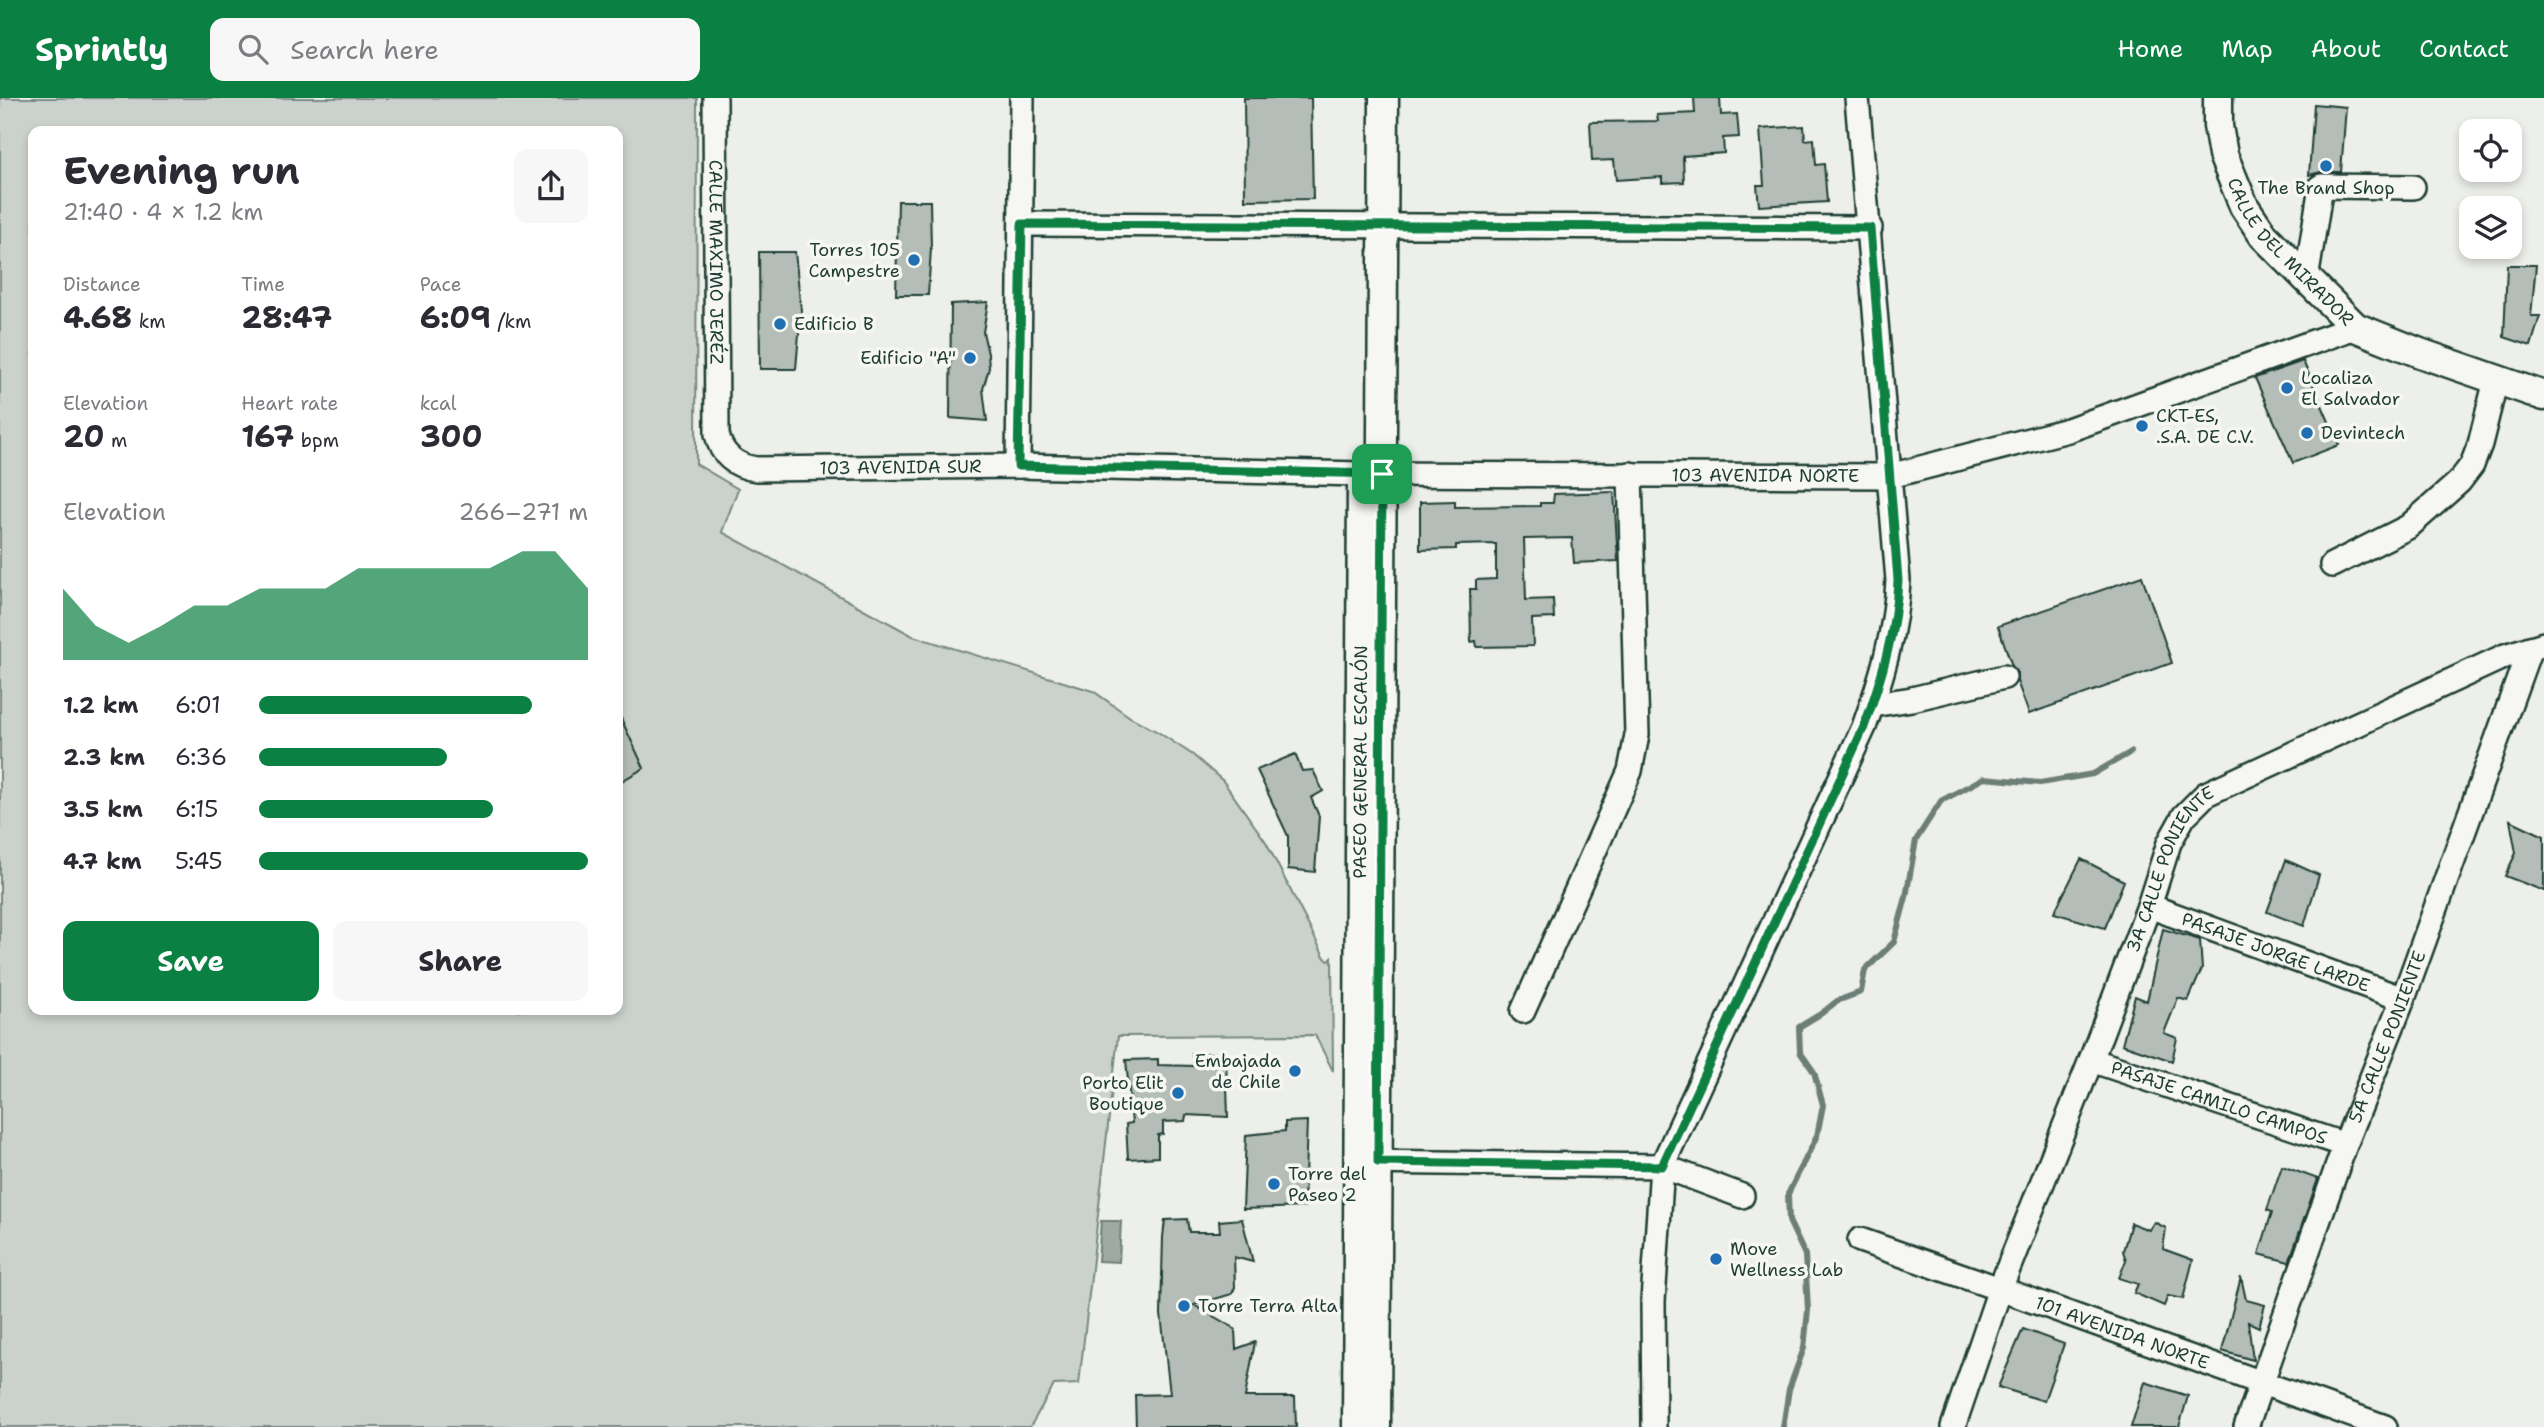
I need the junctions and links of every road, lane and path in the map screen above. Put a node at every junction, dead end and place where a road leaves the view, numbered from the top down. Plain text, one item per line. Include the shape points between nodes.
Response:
1 (715, 98) edge
2 (1022, 98) edge
3 (1364, 98) edge
4 (1384, 98) edge
5 (1857, 98) edge
6 (2218, 98) edge
7 (2413, 187) dead end
8 (1022, 224) junction
9 (1373, 227) junction
10 (1870, 228) junction
11 (2306, 280) junction
12 (2356, 327) junction
13 (2496, 380) junction
14 (2544, 396) edge
15 (717, 427) joint
16 (1018, 466) junction
17 (1372, 474) junction
18 (1630, 474) junction
19 (1890, 476) junction
20 (2332, 565) dead end
21 (2537, 646) edge
22 (2004, 677) dead end
23 (1872, 705) junction
24 (2149, 906) junction
25 (2403, 999) junction
26 (1523, 1011) dead end
27 (2091, 1060) junction
28 (2345, 1145) junction
29 (1368, 1162) junction
30 (1662, 1166) junction
31 (1742, 1196) dead end
32 (1860, 1240) dead end
33 (2000, 1289) junction
34 (2261, 1382) junction
35 (1357, 1427) edge
36 (1376, 1427) edge
37 (1654, 1427) edge
38 (1953, 1427) edge
39 (2246, 1427) edge
40 (2385, 1427) edge

1 - 15 street, CALLE MAXIMO JERÉZ
2 - 8 street
3 - 9 street, PASEO GENERAL ESCALÓN
4 - 9 street, PASEO GENERAL ESCALÓN
5 - 10 street
6 - 11 street, CALLE DEL MIRADOR via 2223,155 2244,206 2264,236
7 - 11 street via 2321,186
8 - 9 street
8 - 16 street
9 - 10 street
9 - 17 street, PASEO GENERAL ESCALÓN
10 - 19 street
11 - 12 street, CALLE DEL MIRADOR
12 - 13 street, CALLE DEL MIRADOR
12 - 19 street, 103 AVENIDA NORTE via 2068,430
13 - 14 street, CALLE DEL MIRADOR
13 - 20 street via 2480,444 2459,482 2408,527
15 - 16 street, 103 AVENIDA SUR via 726,455 748,468
16 - 17 street, 103 AVENIDA SUR
17 - 18 street, 103 AVENIDA NORTE
17 - 29 street, PASEO GENERAL ESCALÓN
18 - 19 street, 103 AVENIDA NORTE
18 - 26 street via 1635,752
19 - 23 street via 1897,607
21 - 24 street, 3A CALLE PONIENTE via 2505,656 2206,794 2185,816 2169,843
21 - 25 street, 5A CALLE PONIENTE
22 - 23 street
23 - 30 street
24 - 25 street, PASAJE JORGE LARDE
24 - 27 street, 3A CALLE PONIENTE
25 - 28 street, 5A CALLE PONIENTE
27 - 28 street, PASAJE CAMILO CAMPOS
27 - 33 street, 3A CALLE PONIENTE
28 - 34 street, 5A CALLE PONIENTE
29 - 30 street
29 - 35 street, PASEO GENERAL ESCALÓN
29 - 36 street, PASEO GENERAL ESCALÓN
30 - 31 street
30 - 37 street via 1653,1301
32 - 33 street, 101 AVENIDA NORTE
33 - 34 street, 101 AVENIDA NORTE
33 - 38 street, 3A CALLE PONIENTE
34 - 39 street, 5A CALLE PONIENTE
34 - 40 street, 101 AVENIDA NORTE

